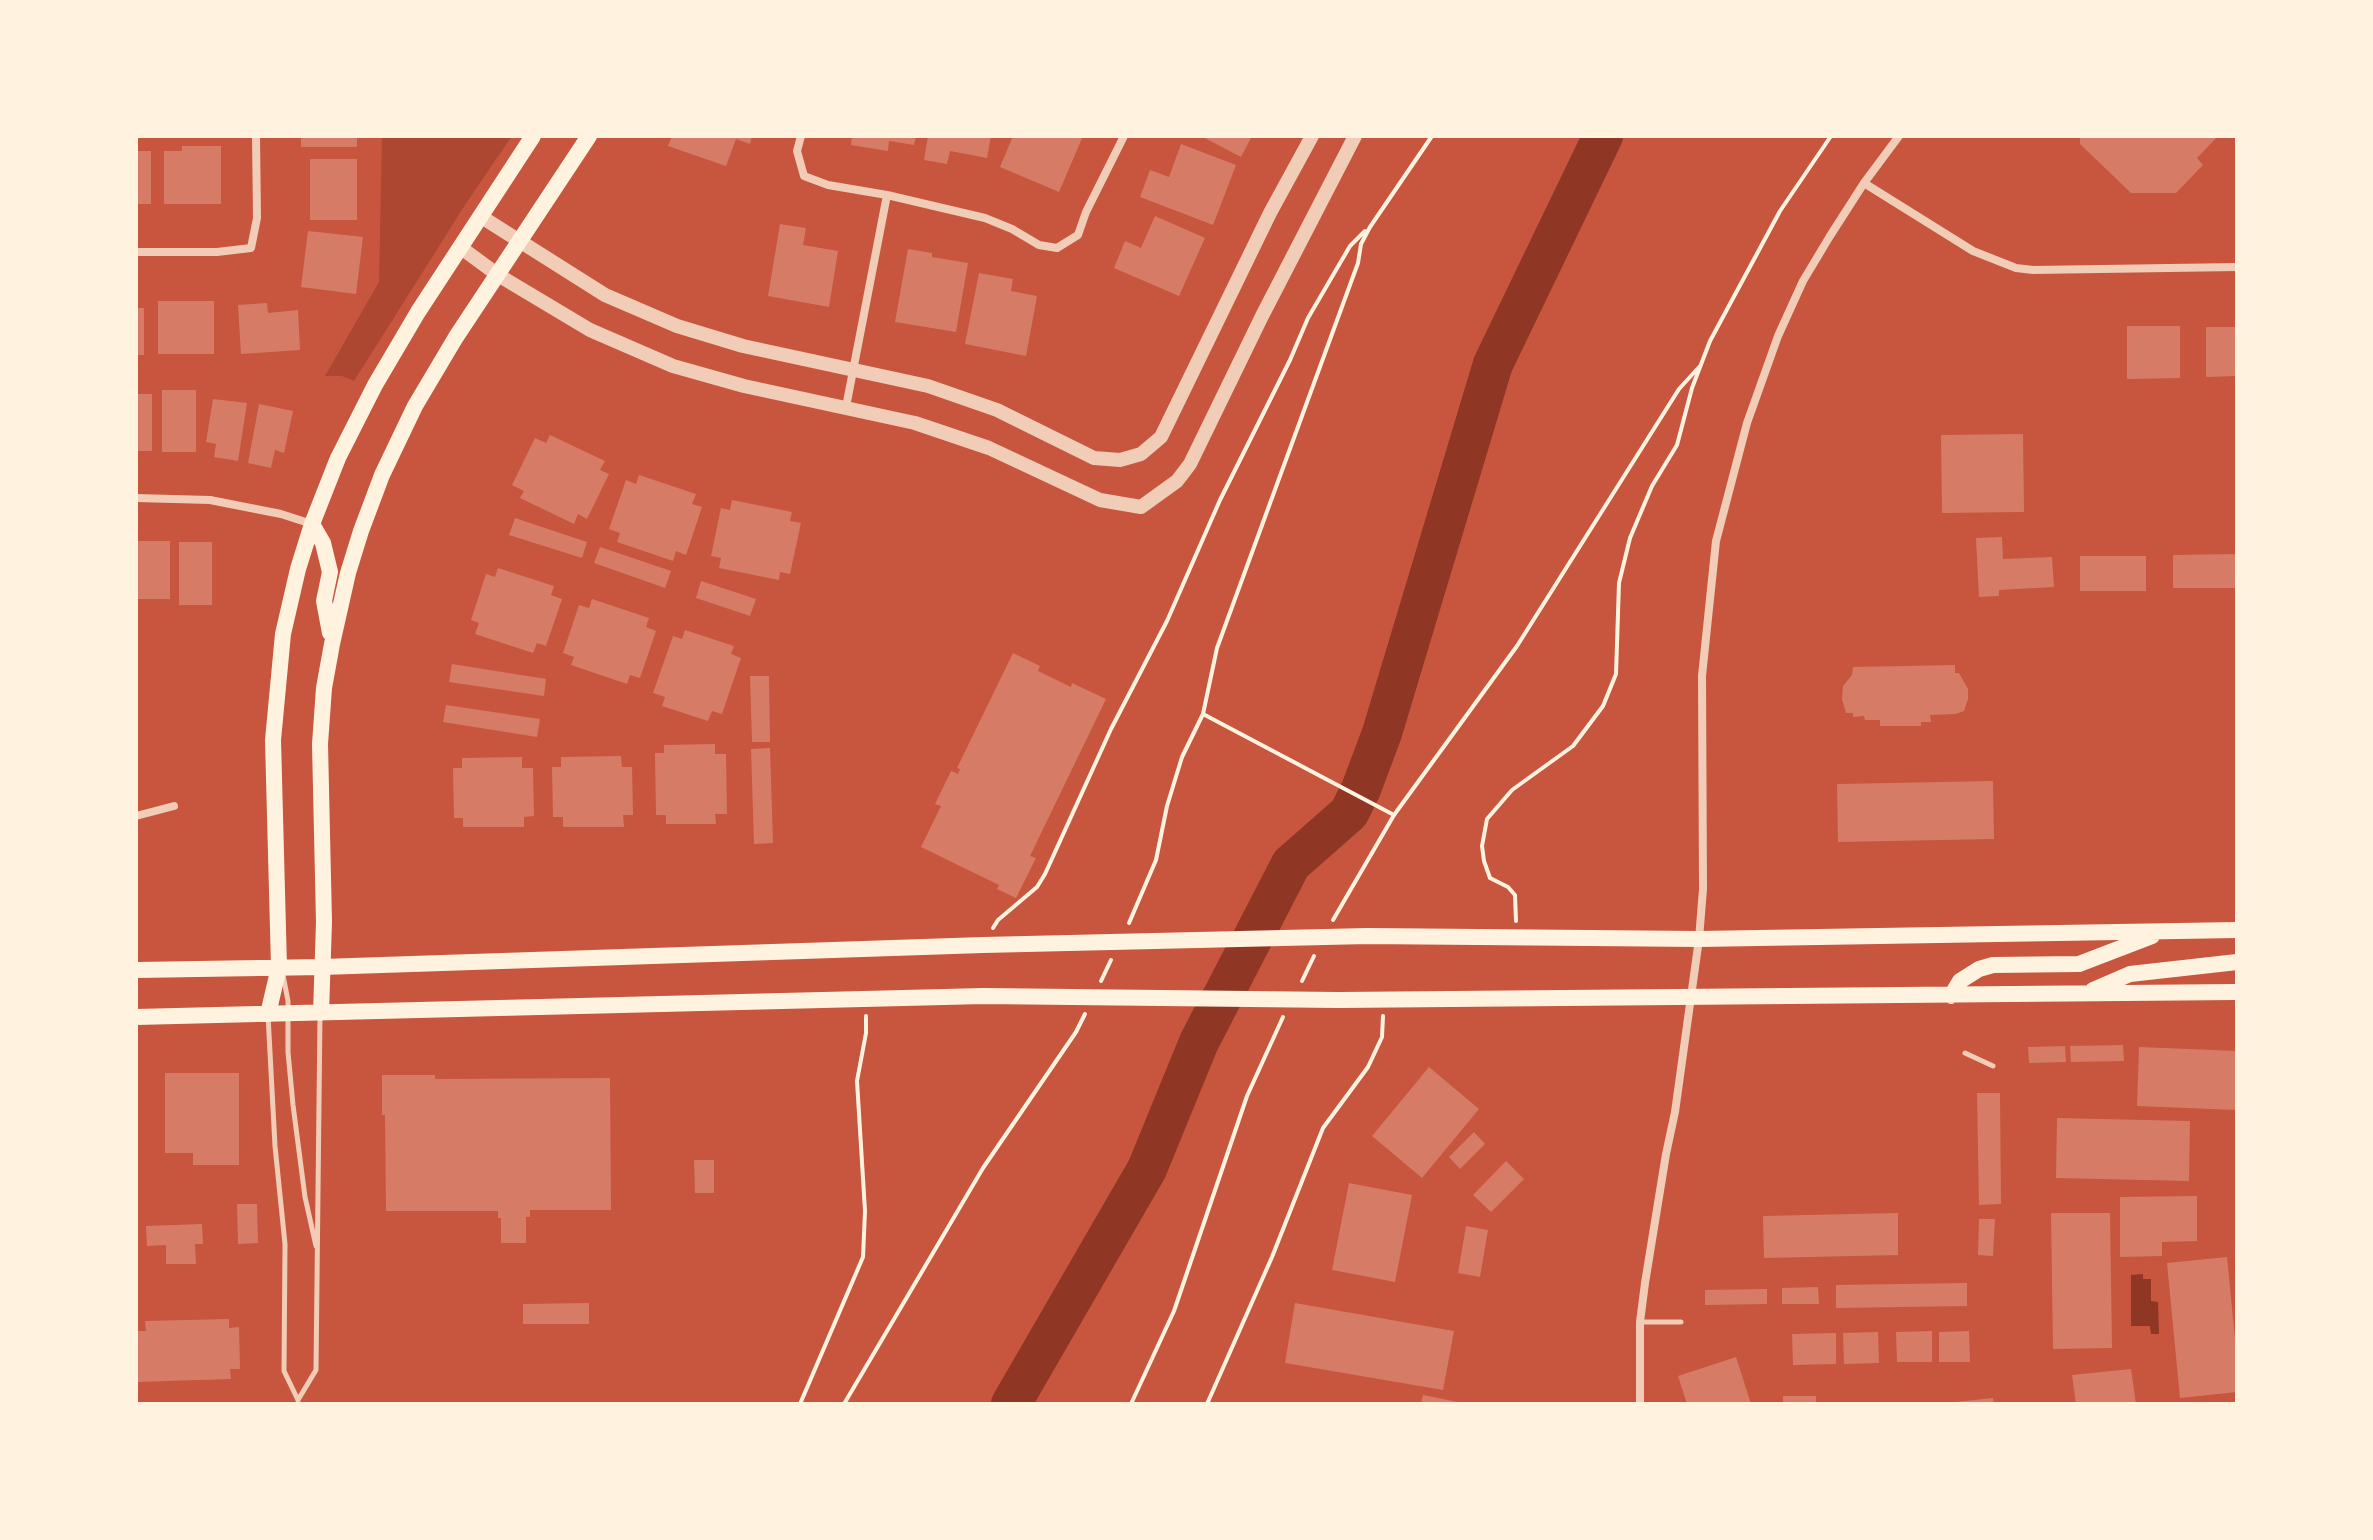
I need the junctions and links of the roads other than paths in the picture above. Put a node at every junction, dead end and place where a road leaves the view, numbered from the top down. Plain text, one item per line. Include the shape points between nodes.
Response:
1 (256, 136) edge
2 (533, 136) edge
3 (589, 136) edge
4 (801, 136) edge
5 (1124, 136) edge
6 (1312, 136) edge
7 (1355, 136) edge
8 (1899, 136) edge
9 (1864, 183) junction
10 (887, 195) junction
11 (480, 216) junction
12 (521, 243) junction
13 (460, 247) junction
14 (136, 252) edge
15 (2237, 267) edge
16 (498, 275) junction
17 (853, 370) junction
18 (846, 407) junction
19 (136, 498) edge
20 (312, 524) junction
21 (332, 644) junction
22 (174, 806) dead end
23 (136, 816) edge
24 (2237, 930) edge
25 (2165, 931) junction
26 (1699, 939) junction
27 (2237, 962) edge
28 (279, 967) junction
29 (322, 967) junction
30 (136, 970) edge
31 (2237, 992) edge
32 (2084, 994) junction
33 (1951, 996) junction
34 (1691, 998) junction
35 (321, 1013) junction
36 (268, 1014) junction
37 (288, 1014) junction
38 (136, 1017) edge
39 (1965, 1053) dead end
40 (1993, 1066) dead end
41 (318, 1259) junction
42 (1640, 1322) junction
43 (1681, 1322) dead end
44 (1640, 1404) edge

1 - 14 street via 257,218 251,248
2 - 11 main road
3 - 12 main road
4 - 10 street via 797,151 804,176
5 - 10 street via 1078,235 1057,248 1039,245 985,218
6 - 17 street via 1161,437 1141,454 1120,460 1094,458 997,410 928,386
7 - 18 street via 1190,464 1177,481 1141,507 1100,500 989,448
8 - 9 street
9 - 15 street via 1973,251 2016,268
9 - 26 street via 1803,281 1778,336 1722,512 1702,676
10 - 17 street
11 - 12 street
11 - 13 main road
12 - 16 main road
12 - 17 street via 605,295 665,322
13 - 16 street
13 - 20 main road via 375,385
16 - 18 street via 590,330 673,366
16 - 21 main road via 415,406 382,475 348,573
17 - 18 street
19 - 20 street via 210,500
20 - 21 main road via 330,572 324,601
20 - 28 main road via 283,634 273,740
21 - 29 main road via 320,744
22 - 23 street
24 - 25 main road
25 - 26 main road
25 - 33 main road via 2079,964 1979,969 1960,981
26 - 29 main road via 1368,936
26 - 34 street
27 - 32 main road via 2130,974
28 - 29 main road
28 - 30 main road
28 - 36 main road
28 - 37 lane
29 - 35 main road
31 - 32 main road
32 - 33 main road
33 - 34 main road
34 - 35 main road via 865,998
34 - 42 street
35 - 37 main road
35 - 41 lane
36 - 37 main road
36 - 38 main road
36 - 41 lane via 285,1244 284,1371 298,1400 316,1370
37 - 41 lane via 293,1105
39 - 40 lane
42 - 43 lane
42 - 44 street

